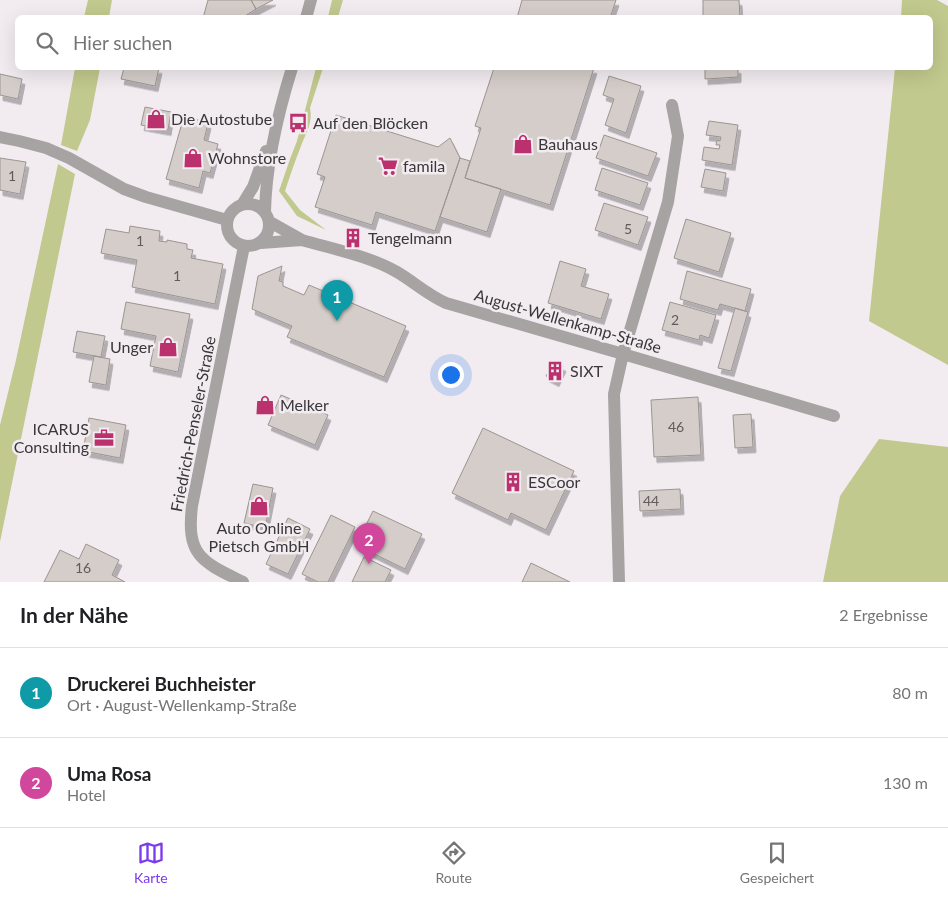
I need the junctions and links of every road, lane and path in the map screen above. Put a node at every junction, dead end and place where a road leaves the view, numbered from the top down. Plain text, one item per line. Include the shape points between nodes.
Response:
1 (311, 0) edge
2 (307, 15) edge
3 (291, 70) edge
4 (672, 105) dead end
5 (277, 120) junction
6 (0, 137) edge
7 (242, 205) junction
8 (267, 217) junction
9 (228, 220) junction
10 (302, 240) junction
11 (261, 243) junction
12 (244, 246) junction
13 (623, 354) junction
14 (834, 416) dead end
15 (243, 582) edge
16 (619, 582) edge

1 - 2 street
3 - 5 street
4 - 13 street via 678,136 668,202
5 - 7 street via 253,188
5 - 8 street via 266,191
6 - 9 street via 46,148 132,192
7 - 8 street via 254,205
7 - 9 street via 230,213
8 - 10 street, August-Wellenkamp-Straße
8 - 11 street via 269,230
9 - 12 street via 228,234
10 - 11 street, August-Wellenkamp-Straße
10 - 13 street, August-Wellenkamp-Straße via 398,272 446,304
11 - 12 street
12 - 15 street, Friedrich-Penseler-Straße via 190,524 194,548 203,560
13 - 14 street, August-Wellenkamp-Straße
13 - 16 street via 614,394

